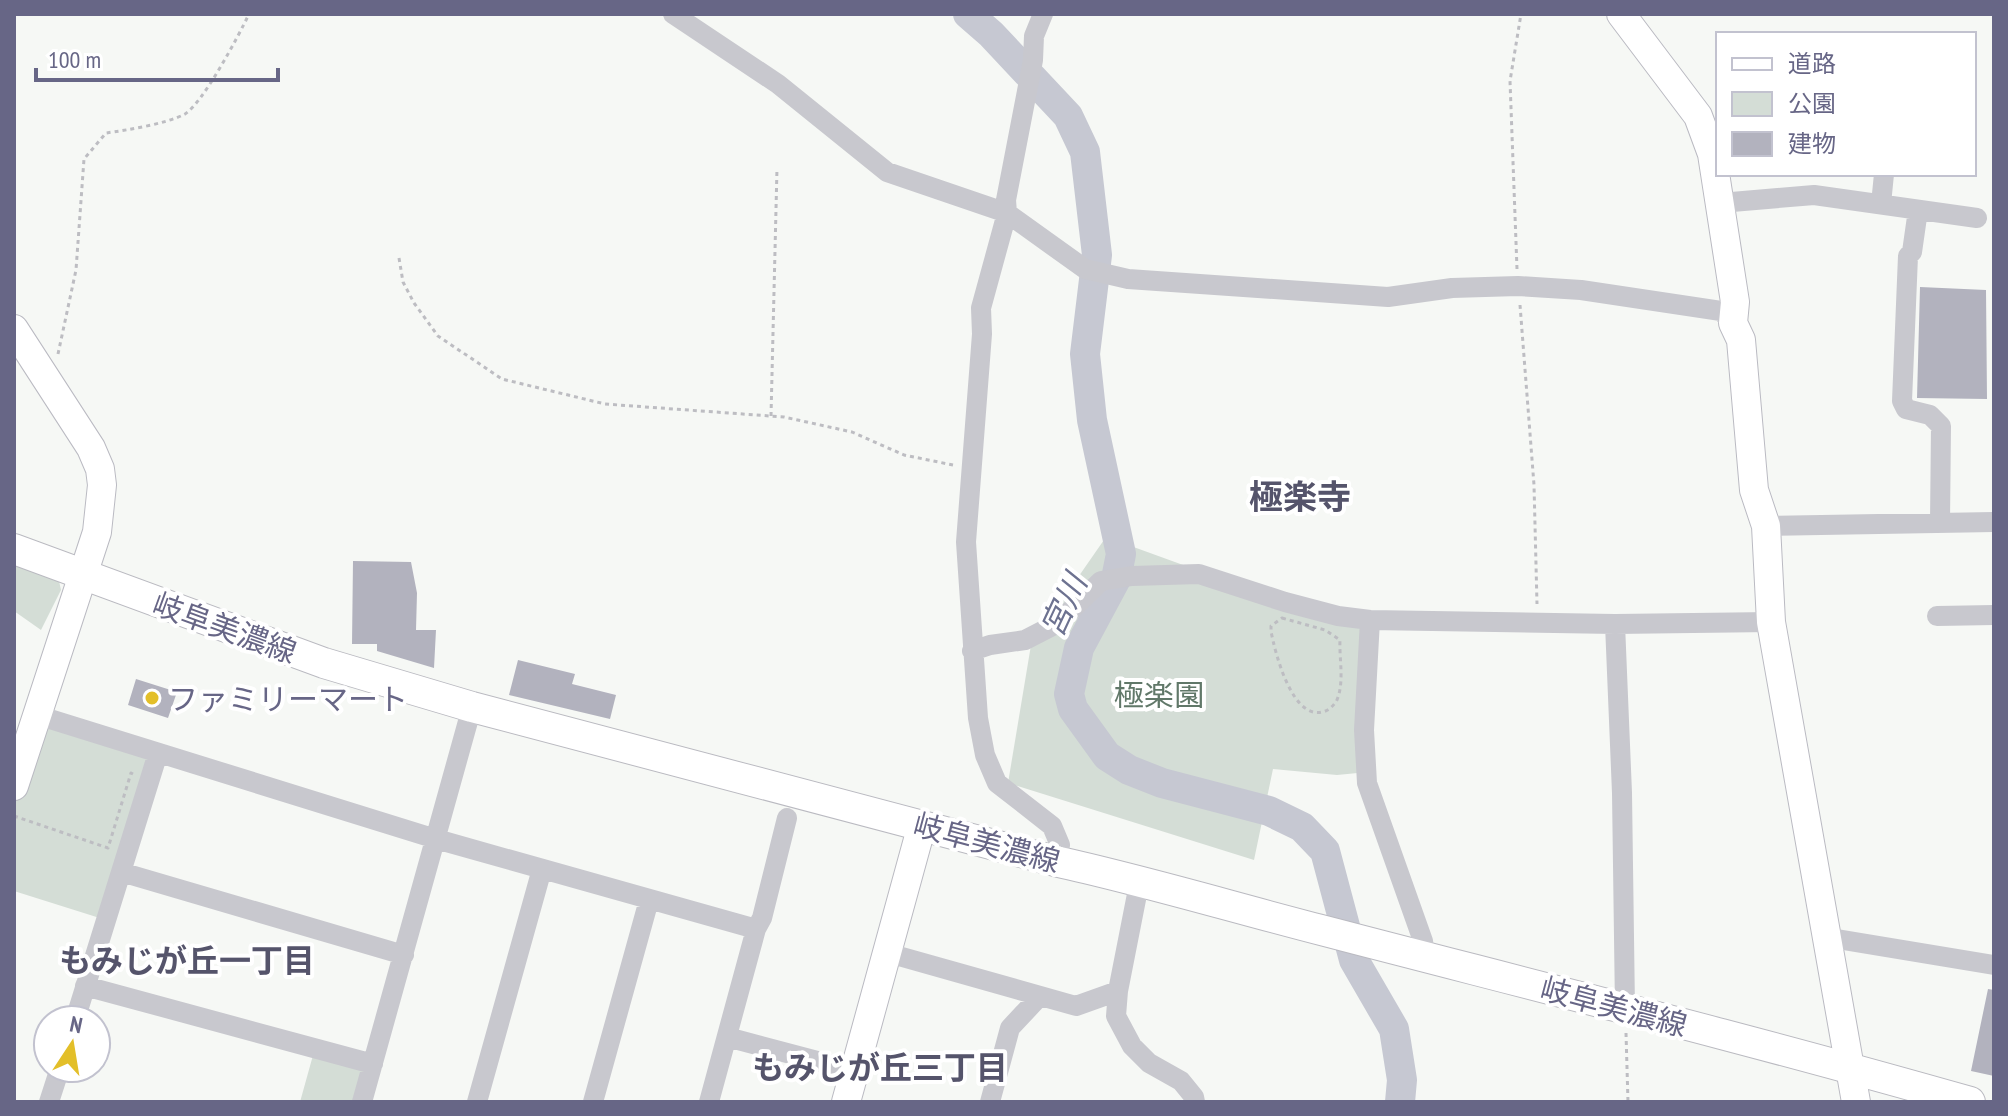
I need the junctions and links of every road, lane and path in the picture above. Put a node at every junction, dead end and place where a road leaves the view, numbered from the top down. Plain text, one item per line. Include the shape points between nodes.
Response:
1 (249, 14) edge
2 (673, 14) edge
3 (1043, 14) edge
4 (1521, 14) edge
5 (1621, 14) edge
6 (777, 168) dead end
7 (1884, 176) edge
8 (1720, 203) junction
9 (1881, 204) junction
10 (1918, 210) junction
11 (1007, 213) junction
12 (1977, 218) dead end
13 (399, 258) dead end
14 (1518, 286) junction
15 (1733, 323) junction
16 (14, 329) edge
17 (47, 381) junction
18 (771, 416) junction
19 (971, 469) junction
20 (1994, 522) edge
21 (1940, 523) junction
22 (1766, 526) junction
23 (14, 549) edge
24 (84, 575) junction
25 (1994, 615) edge
26 (1937, 616) dead end
27 (1282, 618) joint
28 (1370, 620) junction
29 (1537, 622) junction
30 (1771, 622) junction
31 (1615, 624) junction
32 (972, 651) junction
33 (472, 707) junction
34 (37, 715) junction
35 (158, 753) junction
36 (150, 779) junction
37 (14, 786) edge
38 (14, 816) edge
39 (787, 818) dead end
40 (922, 825) junction
41 (436, 839) junction
42 (1055, 861) junction
43 (542, 869) junction
44 (121, 872) junction
45 (1140, 879) junction
46 (649, 900) junction
47 (756, 929) junction
48 (1825, 939) junction
49 (888, 953) junction
50 (404, 955) junction
51 (1425, 957) junction
52 (1994, 965) edge
53 (85, 986) junction
54 (1118, 991) junction
55 (1039, 997) junction
56 (80, 1004) edge
57 (1625, 1009) junction
58 (727, 1037) junction
59 (373, 1064) junction
60 (1850, 1068) junction
61 (855, 1071) junction
62 (362, 1102) edge
63 (477, 1102) edge
64 (593, 1102) edge
65 (709, 1102) edge
66 (846, 1102) edge
67 (990, 1102) edge
68 (1195, 1102) edge
69 (1628, 1102) edge
70 (1856, 1102) edge
71 (1970, 1102) edge

1 - 17 path via 185,114 106,133 84,159 76,270 60,348
2 - 11 street via 778,84 887,172
3 - 11 street via 1034,36
4 - 14 path via 1510,81
5 - 8 street via 1698,116 1712,154
6 - 18 path
7 - 9 street
8 - 9 street via 1814,195
8 - 15 street via 1735,302
9 - 10 street
10 - 12 street
10 - 21 street via 1908,256 1902,401 1906,409 1930,415 1941,426
11 - 14 street via 1085,269 1128,279 1388,297
11 - 19 street via 981,308
13 - 18 path via 403,282 438,336 502,379 605,404
14 - 15 street via 1721,311
14 - 29 path via 1534,485
15 - 22 street via 1741,340 1754,490
16 - 17 street
17 - 24 street via 100,469 97,532
18 - 19 path via 852,432 904,455
19 - 32 street via 966,542
20 - 21 street
21 - 22 street
22 - 30 street
23 - 24 main road, 岐阜美濃線
24 - 33 main road, 岐阜美濃線 via 324,663
24 - 34 street
25 - 26 street
27 - 27 path via 1271,631 1285,682 1308,712 1329,711 1339,684 1340,640 1325,630
28 - 29 street
28 - 32 street via 1259,595 1199,574 1132,576 1101,581 1058,623 1025,640
28 - 51 street via 1367,783
29 - 31 street
30 - 31 street
30 - 48 street
31 - 57 street
32 - 42 street via 985,755 997,783 1052,826 1060,845
33 - 40 main road, 岐阜美濃線
33 - 41 street
34 - 35 street
34 - 37 street
35 - 36 street
35 - 41 street
36 - 38 path via 131,773 108,848
36 - 44 street
39 - 47 street
40 - 42 main road, 岐阜美濃線
40 - 49 street
41 - 43 street
41 - 50 street
42 - 45 main road, 岐阜美濃線
43 - 46 street
43 - 63 street
44 - 50 street
44 - 53 street
45 - 51 main road, 岐阜美濃線
45 - 54 street
46 - 47 street
46 - 64 street
47 - 58 street
48 - 52 street
48 - 60 street
49 - 55 street
49 - 61 street
50 - 59 street
51 - 57 main road, 岐阜美濃線
53 - 56 street
53 - 59 street
54 - 55 street via 1076,1006
54 - 68 street via 1116,1016 1132,1046 1181,1081
55 - 67 street via 1010,1028
57 - 60 main road, 岐阜美濃線
57 - 69 path
58 - 61 street
58 - 65 street
59 - 62 street
60 - 70 street
60 - 71 main road, 岐阜美濃線
61 - 66 street

